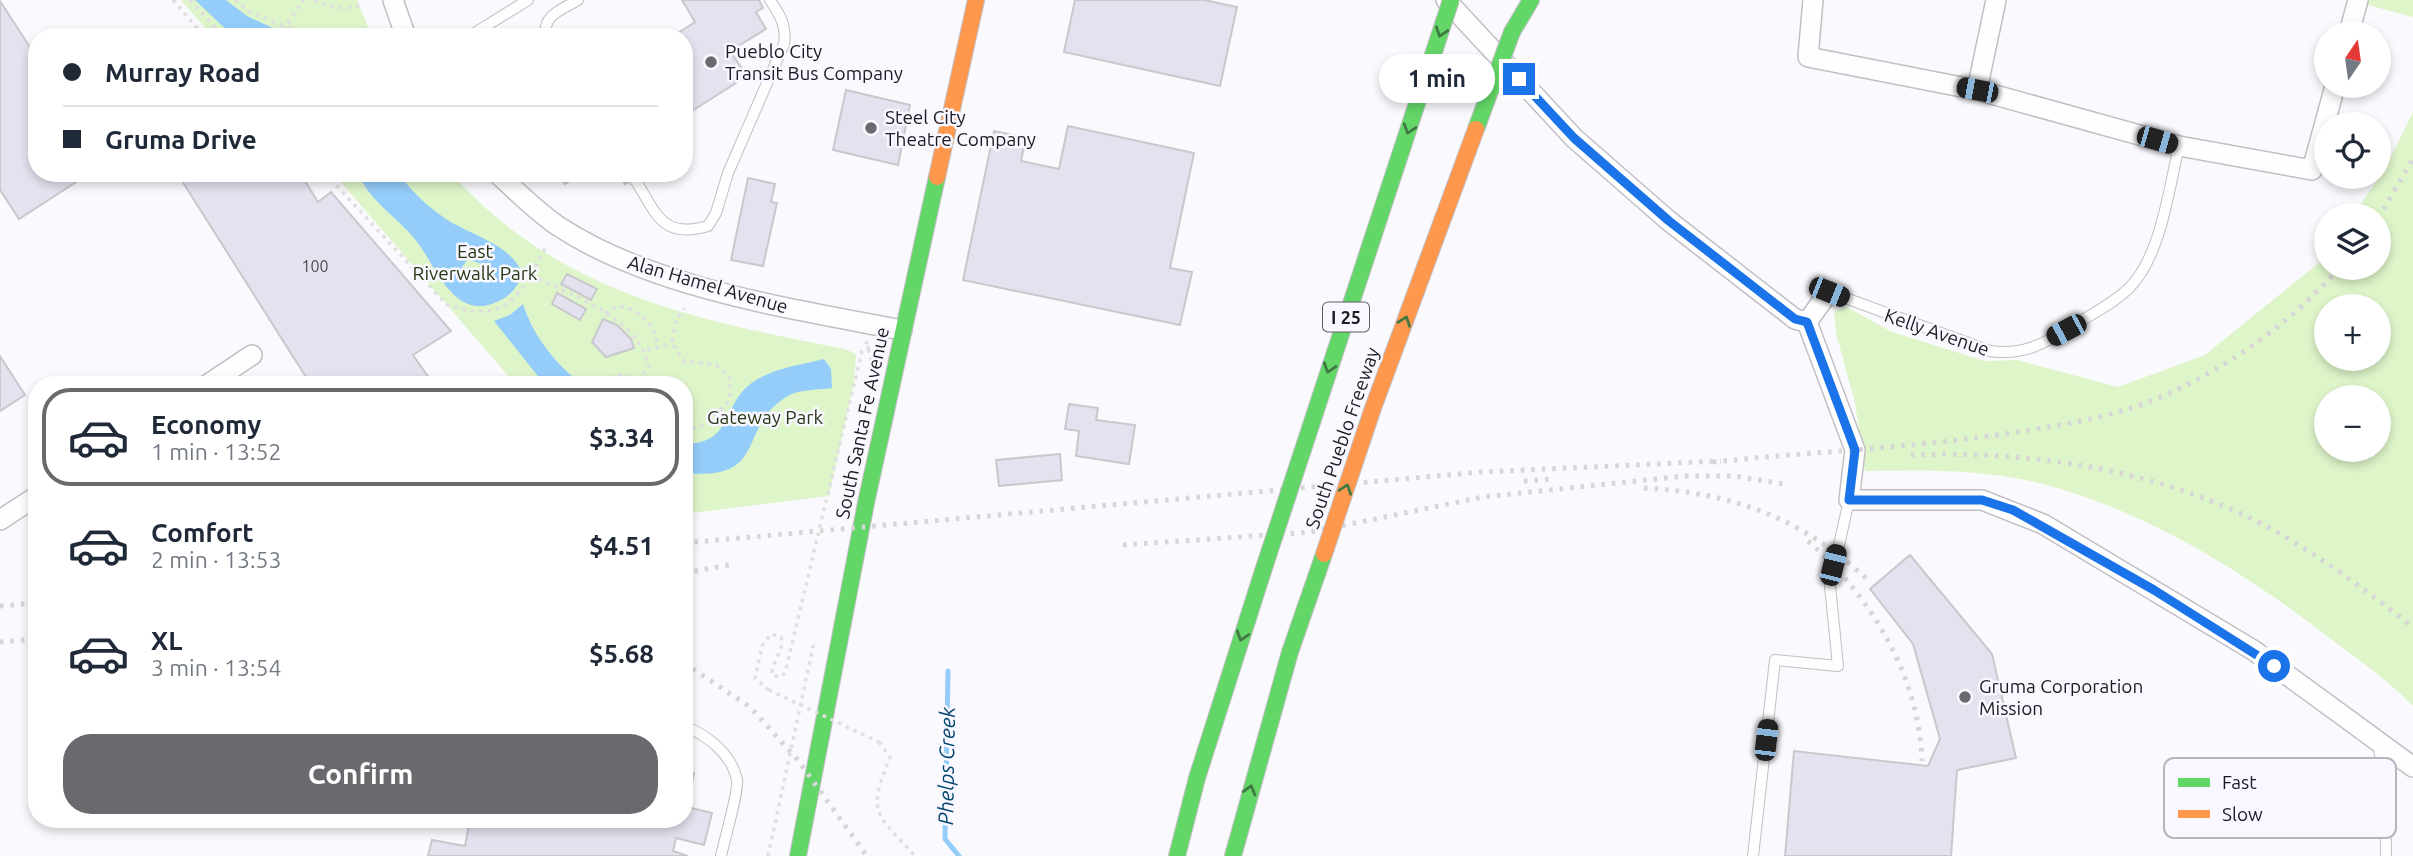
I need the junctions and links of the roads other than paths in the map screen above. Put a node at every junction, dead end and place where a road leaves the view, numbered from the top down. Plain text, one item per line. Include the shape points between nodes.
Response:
1 (393, 0) edge
2 (528, 0) edge
3 (578, 0) edge
4 (770, 0) edge
5 (976, 0) edge
6 (1446, 0) edge
7 (1451, 0) edge
8 (1520, 0) edge
9 (1531, 0) edge
10 (1813, 0) edge
11 (1996, 0) edge
12 (2358, 0) edge
13 (2352, 21) edge
14 (402, 28) edge
15 (483, 28) edge
16 (544, 28) edge
17 (1512, 32) junction
18 (1977, 90) junction
19 (2332, 98) edge
20 (2179, 146) junction
21 (507, 182) edge
22 (637, 182) edge
23 (1829, 292) joint
24 (1807, 322) junction
25 (902, 330) junction
26 (252, 355) dead end
27 (220, 376) edge
28 (1849, 500) junction
29 (28, 502) edge
30 (0, 520) edge
31 (693, 730) edge
32 (2378, 744) junction
33 (2381, 758) edge
34 (2413, 767) edge
35 (2386, 838) edge
36 (721, 856) edge
37 (798, 856) edge
38 (1177, 856) edge
39 (1233, 856) edge
40 (1753, 856) edge
41 (2386, 856) edge

1 - 14 street
2 - 15 lane
3 - 16 lane via 548,18
4 - 22 lane via 782,18 784,44 708,226 687,232 673,229 662,221
5 - 25 main road, South Santa Fe Avenue
6 - 24 street via 1574,138 1669,221 1795,319
7 -> 38 main road, South Pueblo Freeway / I 25, bridge via 1263,571
8 - 17 main road, South Pueblo Freeway
9 - 17 main road
10 - 18 street via 1808,57
11 - 18 street
12 - 13 street
39 -> 17 main road, South Pueblo Freeway, bridge via 1290,652 1373,408
18 - 20 street
19 - 20 street via 2312,170
20 - 23 lane, Kelly Avenue via 2156,242 2130,288 2026,351 1990,351
21 - 25 street, Alan Hamel Avenue via 557,225 616,258 699,285
23 - 24 street
24 - 28 street via 1855,450
25 - 37 main road, South Santa Fe Avenue
26 - 27 street
28 - 32 street via 1982,500 2043,524 2253,650
28 - 40 lane via 1830,586 1838,666 1775,660
29 - 30 street
31 - 36 lane via 704,734 724,755 737,781
32 - 33 lane
32 - 34 street
35 - 41 lane

